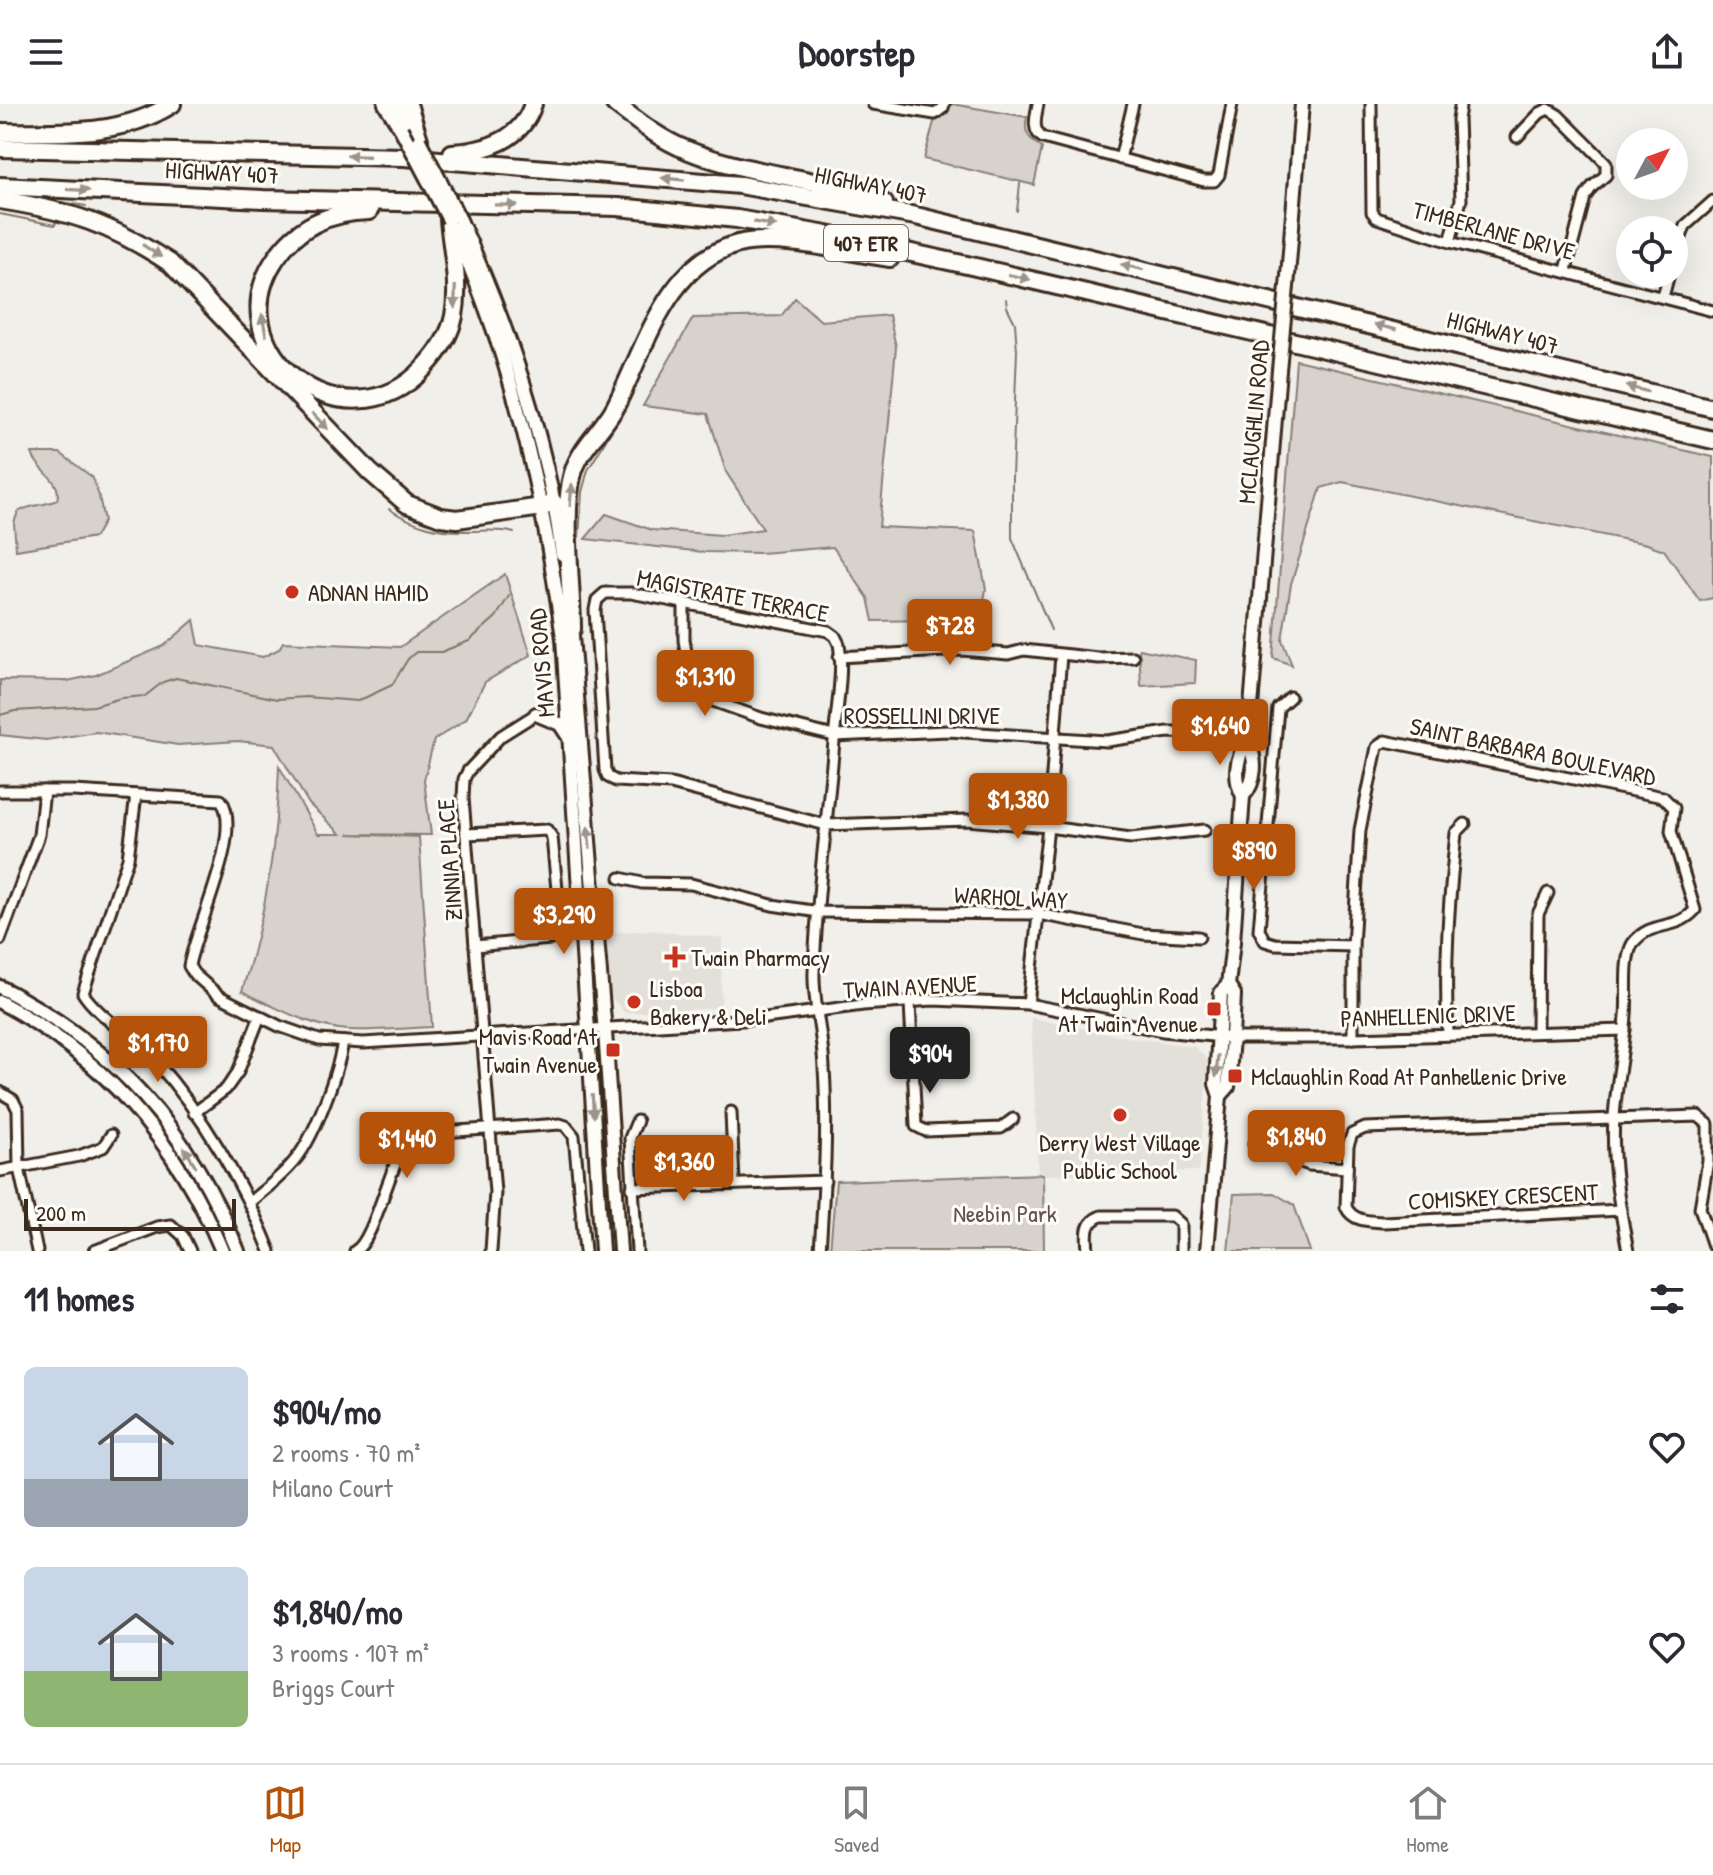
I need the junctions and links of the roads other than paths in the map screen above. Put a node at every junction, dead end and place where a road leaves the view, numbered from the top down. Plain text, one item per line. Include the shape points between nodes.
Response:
1 (172, 104) edge
2 (385, 104) edge
3 (397, 104) edge
4 (408, 104) edge
5 (533, 104) edge
6 (615, 104) edge
7 (873, 104) edge
8 (944, 104) edge
9 (1038, 104) edge
10 (1133, 104) edge
11 (1232, 104) edge
12 (1302, 104) edge
13 (1371, 104) edge
14 (1460, 107) dead end
15 (0, 132) edge
16 (1517, 137) dead end
17 (419, 140) junction
18 (0, 148) edge
19 (404, 157) junction
20 (1120, 159) junction
21 (0, 186) edge
22 (0, 200) edge
23 (1713, 201) edge
24 (427, 204) junction
25 (916, 216) junction
26 (454, 220) junction
27 (1688, 223) edge
28 (1450, 242) junction
29 (967, 265) junction
30 (1566, 270) junction
31 (1665, 288) edge
32 (1663, 297) junction
33 (1713, 311) edge
34 (1713, 408) edge
35 (1713, 440) edge
36 (548, 505) junction
37 (684, 604) junction
38 (569, 635) junction
39 (1061, 655) junction
40 (839, 657) junction
41 (1133, 657) dead end
42 (1290, 697) dead end
43 (536, 714) joint
44 (834, 736) junction
45 (1057, 737) junction
46 (569, 738) junction
47 (1248, 738) junction
48 (0, 791) edge
49 (44, 791) junction
50 (136, 795) junction
51 (1465, 824) dead end
52 (826, 825) junction
53 (1048, 827) junction
54 (1205, 830) dead end
55 (466, 834) junction
56 (620, 878) dead end
57 (1548, 893) dead end
58 (819, 912) junction
59 (1038, 914) junction
60 (1199, 937) dead end
61 (0, 940) edge
62 (475, 946) junction
63 (1353, 946) junction
64 (0, 987) edge
65 (0, 1002) edge
66 (910, 1002) junction
67 (1028, 1004) junction
68 (819, 1011) junction
69 (260, 1016) junction
70 (605, 1027) junction
71 (587, 1028) junction
72 (1625, 1030) junction
73 (1537, 1031) junction
74 (1448, 1033) junction
75 (483, 1036) junction
76 (1226, 1037) junction
77 (1353, 1038) junction
78 (343, 1042) junction
79 (0, 1092) edge
80 (731, 1112) dead end
81 (194, 1113) junction
82 (1013, 1119) dead end
83 (1614, 1119) junction
84 (637, 1121) dead end
85 (488, 1129) junction
86 (111, 1135) dead end
87 (1254, 1144) dead end
88 (19, 1168) junction
89 (1347, 1168) junction
90 (0, 1171) edge
91 (825, 1181) junction
92 (734, 1184) junction
93 (632, 1188) junction
94 (250, 1202) junction
95 (1621, 1210) junction
96 (1713, 1246) edge
97 (37, 1251) edge
98 (94, 1251) edge
99 (190, 1251) edge
100 (222, 1251) edge
101 (238, 1251) edge
102 (270, 1251) edge
103 (355, 1251) edge
104 (491, 1251) edge
105 (585, 1251) edge
106 (602, 1251) edge
107 (620, 1251) edge
108 (637, 1251) edge
109 (820, 1251) edge
110 (1088, 1251) edge
111 (1181, 1251) edge
112 (1207, 1251) edge
113 (1628, 1251) edge

1 - 15 highway via 118,126
2 - 26 main road, MAVIS ROAD, bridge
3 - 17 main road, MAVIS ROAD
4 - 17 highway
5 - 19 highway via 520,128 479,151
6 - 25 highway via 687,150 856,191
7 - 8 street via 935,114
9 - 20 street via 1037,134
10 - 20 street
11 - 20 street via 1214,181
12 - 47 main road, MCLAUGHLIN ROAD, bridge
13 - 28 street, TIMBERLANE DRIVE via 1372,212
14 - 28 street via 1461,200
16 - 30 street via 1548,109 1606,163 1606,175 1585,197
17 - 26 main road, MAVIS ROAD, bridge
19 -> 18 highway, HIGHWAY 407 / 407 ETR
25 -> 19 highway, HIGHWAY 407 / 407 ETR via 740,185
21 -> 24 highway, HIGHWAY 407 / 407 ETR
22 -> 36 highway via 99,223 170,263 407,504 457,519
23 - 27 street
26 -> 24 highway via 457,296 440,349 417,376 385,395 343,400 313,392 289,374 267,342 260,303 269,269 286,243 318,221
24 -> 29 highway, HIGHWAY 407 / 407 ETR via 618,207 737,219
34 -> 25 highway, HIGHWAY 407 / 407 ETR
26 - 36 main road, MAVIS ROAD via 481,266 531,408
28 - 30 street, TIMBERLANE DRIVE
29 -> 35 highway, HIGHWAY 407 / 407 ETR
38 -> 29 highway via 568,521 574,469 612,413 655,323 685,277 738,244 775,241 937,266
30 - 32 street, TIMBERLANE DRIVE
31 - 32 street
32 - 33 street, TIMBERLANE DRIVE
36 - 38 main road, MAVIS ROAD
37 - 40 street, MAGISTRATE TERRACE via 828,631 837,640
37 - 44 street, ROSSELLINI DRIVE via 693,694
37 - 52 street, MAGISTRATE TERRACE via 631,593 605,593 597,600 608,777 625,783 671,784
38 - 46 main road, MAVIS ROAD
70 -> 38 main road, MAVIS ROAD
39 - 40 street via 962,650
39 - 41 street
39 - 45 street
40 - 44 street, MAGISTRATE TERRACE
42 - 63 street via 1278,708 1259,930 1265,941 1275,944
43 - 46 main road via 560,724
43 - 55 street, ZINNIA PLACE via 501,736 466,774
44 - 45 street, ROSSELLINI DRIVE via 948,731
44 - 52 street, MAGISTRATE TERRACE
45 - 47 street, ROSSELLINI DRIVE via 1107,741 1168,732
45 - 53 street
46 - 71 main road, MAVIS ROAD
47 - 76 main road, MCLAUGHLIN ROAD via 1254,754 1251,787 1243,796 1228,985 1221,992
48 - 49 street
49 - 50 street
49 - 61 street via 39,835
50 - 69 street, TWAIN AVENUE via 219,799 225,806 218,875 189,966 230,1004
50 - 81 street via 128,858 83,993 160,1066
51 - 74 street via 1456,833 1447,924
52 - 53 street via 967,820
52 - 58 street, MAGISTRATE TERRACE
53 - 54 street via 1131,838
53 - 59 street
55 - 62 street, ZINNIA PLACE
55 - 62 street via 547,830 560,921 559,933 551,939
56 - 58 street, WARHOL WAY via 691,884
57 - 73 street via 1538,914
58 - 59 street, WARHOL WAY
58 - 68 street, MAGISTRATE TERRACE via 814,975
59 - 60 street, WARHOL WAY via 1143,934
59 - 67 street
62 - 75 street, ZINNIA PLACE
63 - 72 street, SAINT BARBARA BOULEVARD via 1360,830 1374,753 1385,741 1663,797 1674,808 1671,831 1695,910 1684,921 1654,926 1631,946
63 - 77 street, SAINT BARBARA BOULEVARD
101 -> 64 main road via 204,1179 145,1097 70,1027
65 - 100 main road via 62,1040 134,1106 191,1184
66 - 67 street, TWAIN AVENUE
66 - 68 street, TWAIN AVENUE
66 - 82 street via 916,1126 926,1131 1001,1128
67 - 76 street, TWAIN AVENUE via 1153,1029
68 - 70 street, TWAIN AVENUE
68 - 91 street, MAGISTRATE TERRACE
69 - 78 street, TWAIN AVENUE via 302,1035
69 - 81 street via 231,1083
70 - 71 street, TWAIN AVENUE
70 - 107 main road, MAVIS ROAD
71 - 75 street, TWAIN AVENUE
71 -> 106 main road, MAVIS ROAD
72 - 73 street, PANHELLENIC DRIVE
72 - 83 street, SAINT BARBARA BOULEVARD
73 - 74 street, PANHELLENIC DRIVE
74 - 77 street, PANHELLENIC DRIVE
75 - 78 street, TWAIN AVENUE
75 - 85 street, ZINNIA PLACE
76 - 77 street, PANHELLENIC DRIVE
76 - 112 main road, MCLAUGHLIN ROAD via 1216,1084 1220,1096
78 - 94 street via 302,1151
79 - 88 street via 18,1110
80 - 92 street
81 - 94 street
83 - 89 street, COMISKEY CRESCENT via 1365,1128 1352,1134
83 - 95 street, SAINT BARBARA BOULEVARD
83 - 96 street via 1698,1116 1708,1124 1700,1208
84 - 93 street via 630,1138
85 - 103 street via 417,1132 410,1137 370,1233
85 - 104 street, ZINNIA PLACE via 495,1192
85 - 105 street via 560,1124 573,1133
86 - 88 street via 103,1147 79,1156
87 - 89 street via 1309,1165
88 - 90 street
88 - 97 street
89 - 95 street, COMISKEY CRESCENT via 1346,1207 1356,1219
91 - 92 street
91 - 109 street, MAGISTRATE TERRACE
92 - 93 street
93 - 108 street
94 - 102 street
95 - 113 street, SAINT BARBARA BOULEVARD
98 - 99 street via 171,1225
110 - 111 street via 1087,1227 1101,1216 1172,1216 1181,1224

